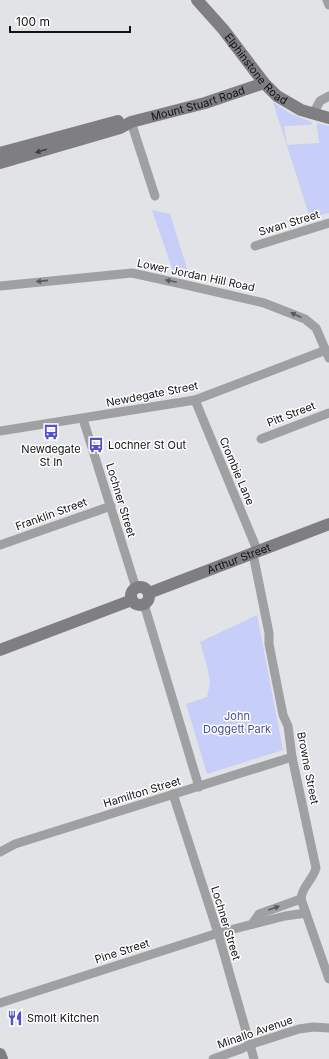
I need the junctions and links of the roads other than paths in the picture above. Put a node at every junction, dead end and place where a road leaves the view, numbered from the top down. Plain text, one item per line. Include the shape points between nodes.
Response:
1 (196, 0) edge
2 (327, 0) edge
3 (329, 5) edge
4 (264, 83) junction
5 (329, 96) edge
6 (313, 114) junction
7 (329, 118) edge
8 (131, 122) junction
9 (0, 153) edge
10 (0, 163) edge
11 (155, 196) dead end
12 (329, 223) edge
13 (255, 246) dead end
14 (1, 286) edge
15 (327, 347) edge
16 (195, 400) junction
17 (329, 413) edge
18 (83, 419) junction
19 (0, 431) edge
20 (261, 439) dead end
21 (110, 506) junction
22 (329, 524) edge
23 (0, 545) edge
24 (256, 553) junction
25 (136, 588) junction
26 (149, 593) junction
27 (132, 600) junction
28 (144, 604) junction
29 (0, 650) edge
30 (292, 757) junction
31 (199, 787) junction
32 (173, 794) junction
33 (0, 852) edge
34 (301, 899) junction
35 (306, 913) junction
36 (252, 924) junction
37 (218, 933) junction
38 (329, 979) edge
39 (0, 1003) edge
40 (329, 1028) edge
41 (249, 1045) junction
42 (0, 1054) edge
43 (2, 1059) edge
44 (213, 1059) edge
45 (254, 1059) edge

1 - 4 street, Elphinstone Road via 223,29
2 - 3 street
4 - 6 street, Elphinstone Road via 277,96
4 - 8 street, Mount Stuart Road
5 - 6 street via 320,101
6 - 7 street, Elphinstone Road
8 - 9 street, Mount Stuart Road via 118,121
8 -> 10 street, Mount Stuart Road via 120,128
8 - 11 street
12 - 13 street, Swan Street
15 -> 14 street, Lower Jordan Hill Road via 316,328 305,319 286,310 132,273
15 - 16 street, Newdegate Street
16 - 18 street, Newdegate Street
16 - 24 street, Crombie Lane
17 - 20 street, Pitt Street
18 - 19 street, Newdegate Street
18 - 21 street, Lochner Street
21 - 23 street, Franklin Street
21 - 25 street, Lochner Street
22 - 24 street, Arthur Street
24 - 26 street, Arthur Street
24 - 30 street, Browne Street via 269,644 283,715 288,726
25 - 26 street via 144,588
25 - 27 street via 132,592
26 - 28 street via 148,601
27 - 28 street via 136,604
27 - 29 street
28 - 31 street
30 - 31 street, Hamilton Street
30 - 34 street, Browne Street via 316,868 314,877 306,885
31 - 32 street, Hamilton Street
32 - 33 street, Hamilton Street via 15,844
32 - 37 street, Lochner Street
34 - 35 street
36 -> 34 street, Pine Street via 259,914
35 - 36 street, Pine Street
35 - 38 street
36 - 37 street, Pine Street
37 - 39 street, Pine Street
37 - 41 street, Lochner Street
40 - 41 street, Minallo Avenue via 299,1029
41 - 44 street, Minallo Avenue
41 - 45 street, Lochner Street
42 - 43 street

